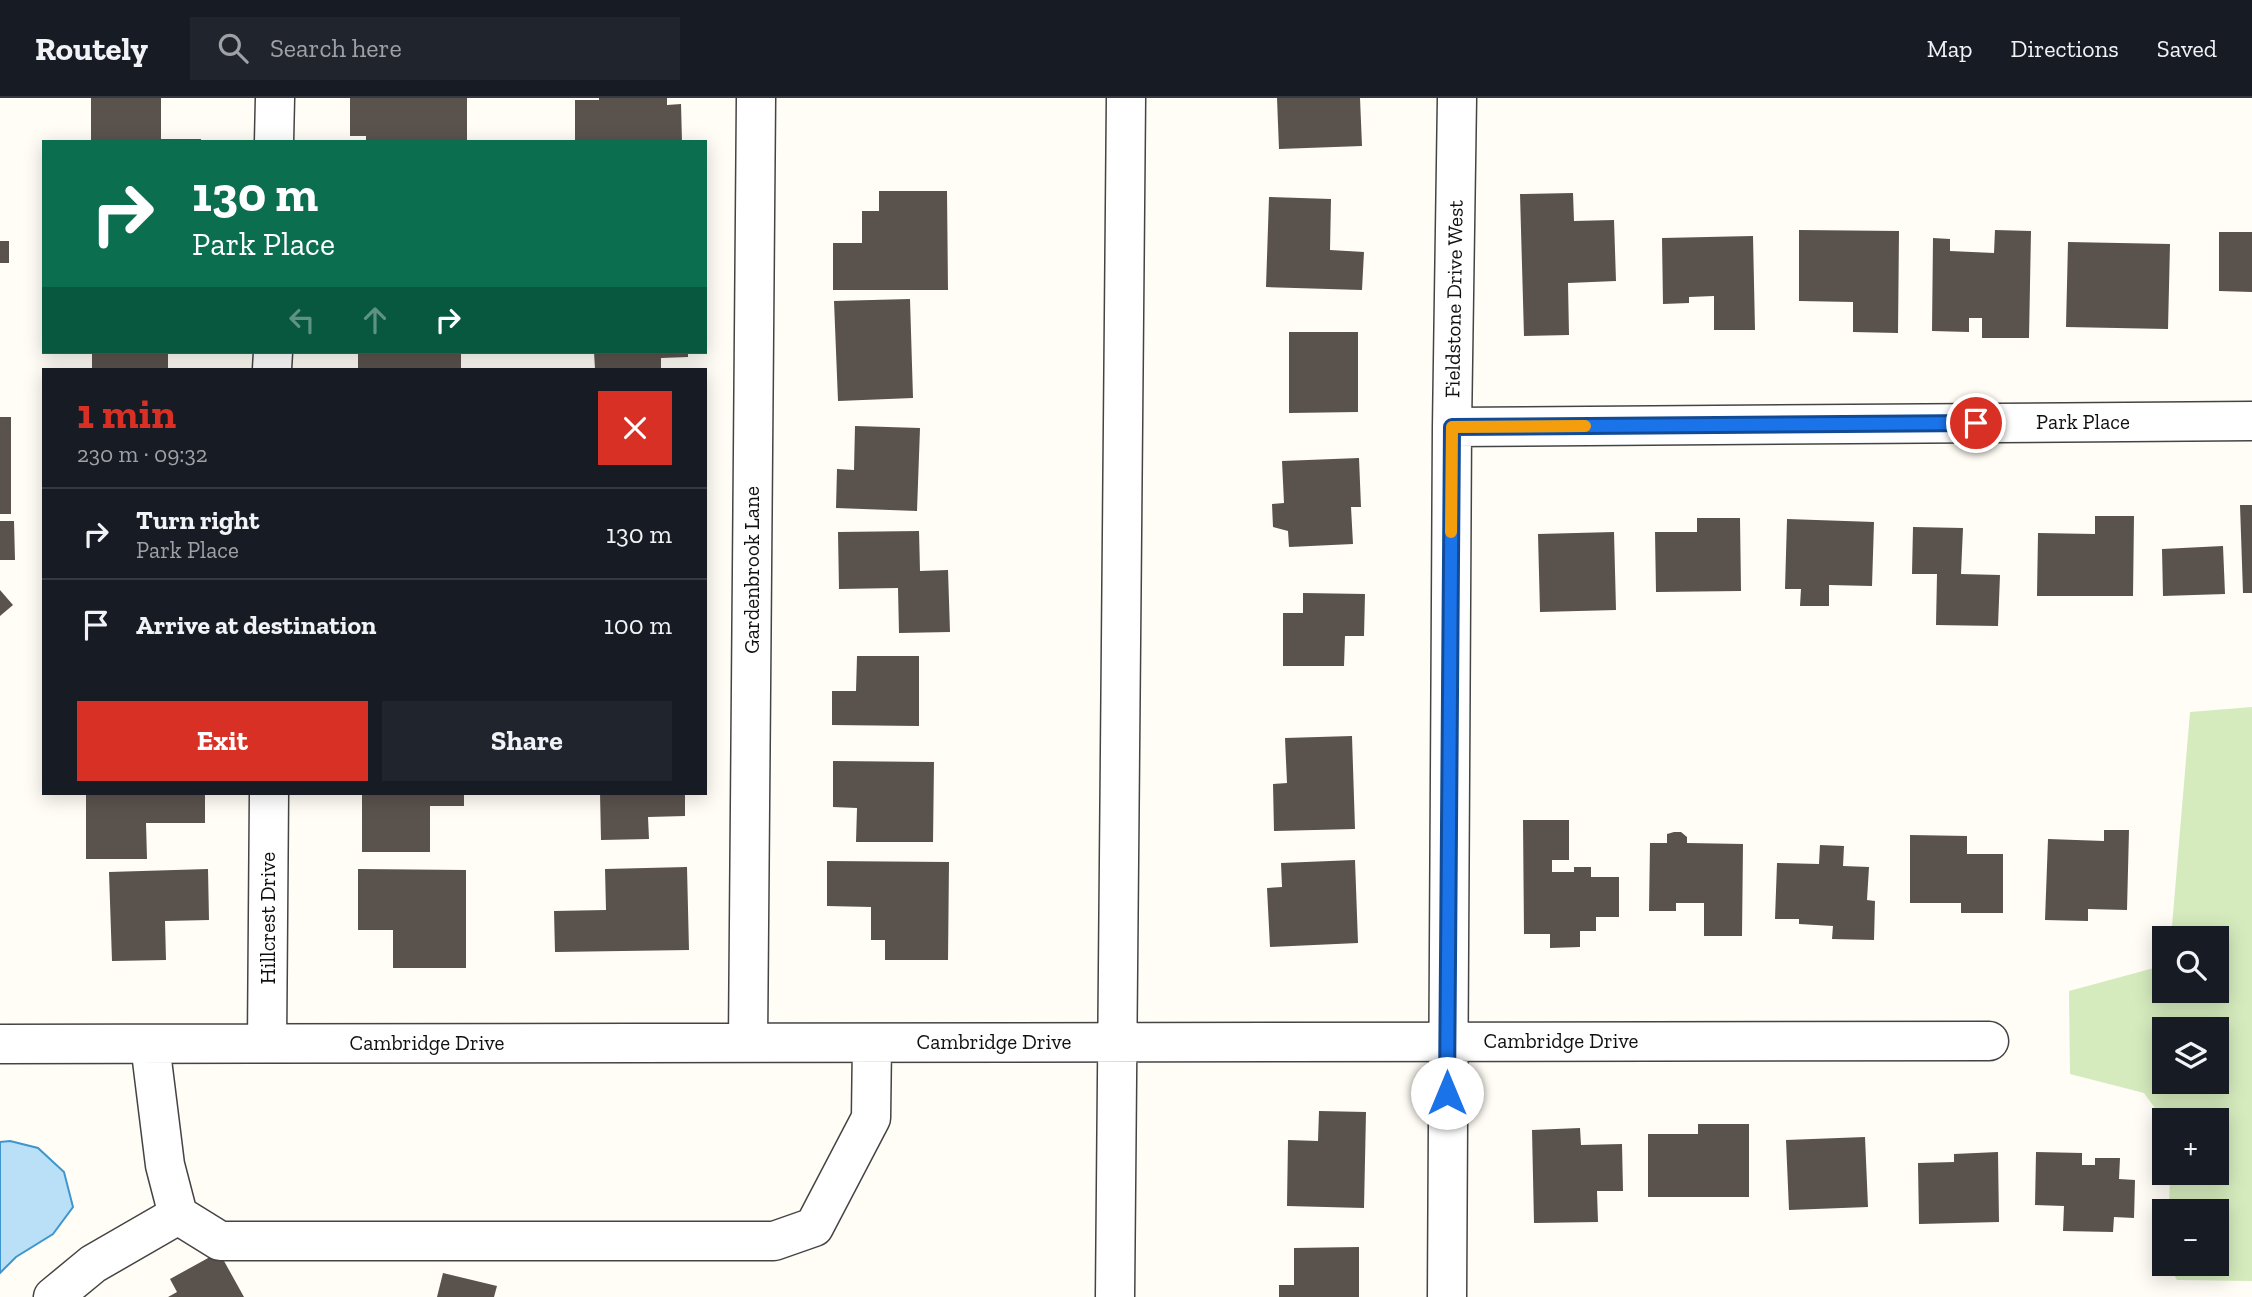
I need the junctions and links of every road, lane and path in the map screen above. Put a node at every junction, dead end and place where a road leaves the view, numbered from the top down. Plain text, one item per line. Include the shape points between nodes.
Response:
1 (275, 98) edge
2 (756, 98) edge
3 (1126, 98) edge
4 (1457, 98) edge
5 (274, 140) edge
6 (2252, 421) edge
7 (1452, 427) junction
8 (269, 795) edge
9 (1447, 1041) junction
10 (1989, 1041) dead end
11 (748, 1042) junction
12 (872, 1042) junction
13 (1117, 1042) junction
14 (267, 1043) junction
15 (0, 1044) edge
16 (149, 1044) junction
17 (178, 1215) junction
18 (53, 1297) edge
19 (1115, 1297) edge
20 (1447, 1297) edge

1 - 5 street
2 - 11 street, Gardenbrook Lane
3 - 13 street
4 - 7 street, Fieldstone Drive West
6 - 7 street, Park Place
7 - 9 street, Fieldstone Drive West
8 - 14 street, Hillcrest Drive
9 - 10 street, Cambridge Drive
9 - 13 street, Cambridge Drive
9 - 20 street, Fieldstone Drive West
11 - 12 street, Cambridge Drive
11 - 14 street, Cambridge Drive
12 - 13 street, Cambridge Drive
12 - 17 street via 871,1118 814,1227 774,1241 220,1241
13 - 19 street
14 - 16 street, Cambridge Drive
15 - 16 street, Cambridge Drive
16 - 17 street via 165,1165
17 - 18 street via 93,1264

